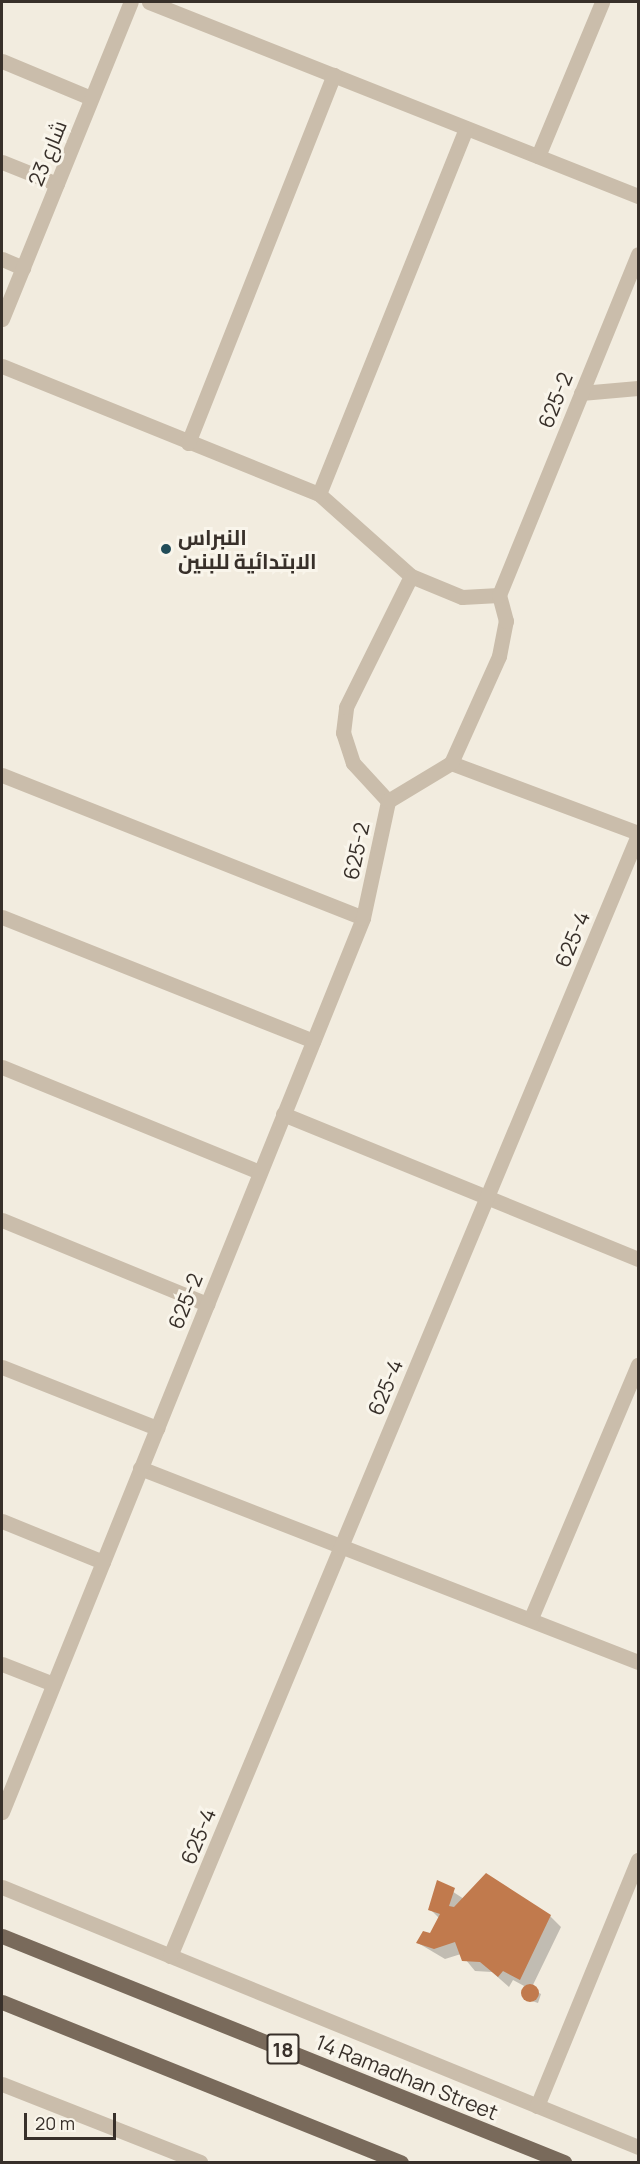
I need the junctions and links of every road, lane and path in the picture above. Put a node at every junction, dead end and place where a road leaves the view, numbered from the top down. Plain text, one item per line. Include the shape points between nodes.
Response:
1 (130, 2) edge
2 (149, 2) edge
3 (602, 2) edge
4 (2, 61) edge
5 (334, 75) junction
6 (91, 98) junction
7 (466, 128) junction
8 (538, 156) junction
9 (2, 162) edge
10 (57, 184) junction
11 (639, 196) edge
12 (639, 254) edge
13 (2, 260) edge
14 (22, 267) junction
15 (2, 320) edge
16 (2, 366) edge
17 (639, 388) edge
18 (581, 393) junction
19 (188, 443) junction
20 (319, 494) junction
21 (411, 576) junction
22 (499, 595) junction
23 (451, 763) junction
24 (2, 775) edge
25 (388, 801) junction
26 (639, 834) edge
27 (2, 917) edge
28 (363, 918) junction
29 (313, 1041) junction
30 (2, 1067) edge
31 (283, 1114) junction
32 (260, 1172) junction
33 (487, 1198) junction
34 (2, 1220) edge
35 (639, 1259) edge
36 (207, 1304) junction
37 (639, 1365) edge
38 (2, 1367) edge
39 (157, 1428) junction
40 (141, 1468) junction
41 (2, 1521) edge
42 (343, 1542) junction
43 (102, 1562) junction
44 (531, 1618) junction
45 (639, 1662) edge
46 (2, 1664) edge
47 (53, 1684) junction
48 (2, 1812) edge
49 (639, 1860) edge
50 (2, 1887) edge
51 (2, 1936) edge
52 (170, 1956) junction
53 (2, 2002) edge
54 (2, 2084) edge
55 (537, 2106) junction
56 (639, 2147) edge
57 (384, 2159) edge
58 (200, 2163) edge
59 (401, 2163) edge
60 (564, 2163) edge

1 - 6 street, شارع 23
2 - 5 street
3 - 8 street
4 - 6 street
5 - 7 street
5 - 19 street
6 - 10 street, شارع 23
7 - 8 street
7 - 20 street
8 - 11 street
9 - 10 street
10 - 14 street, شارع 23
12 - 18 street, 625-2
13 - 14 street
14 - 15 street, شارع 23
16 - 19 street
17 - 18 street
18 - 22 street, 625-2
19 - 20 street
20 - 21 street
21 - 22 street via 462,597
21 - 25 street, 625-2 via 346,707 343,733 353,763
22 - 23 street via 506,621 499,656
23 - 25 street, 625-2
23 - 26 street
24 - 28 street
25 - 28 street, 625-2
26 - 33 street, 625-4
27 - 29 street
28 - 29 street, 625-2
29 - 31 street, 625-2
30 - 32 street
31 - 32 street, 625-2
31 - 33 street
32 - 36 street, 625-2
33 - 35 street
33 - 42 street, 625-4
34 - 36 street
36 - 39 street, 625-2
37 - 44 street
38 - 39 street
39 - 40 street, 625-2
40 - 42 street
40 - 43 street, 625-2
41 - 43 street
42 - 44 street
42 - 52 street, 625-4
43 - 47 street, 625-2
44 - 45 street
46 - 47 street
47 - 48 street, 625-2
49 - 55 street
50 - 52 street
51 - 60 main road, 14 Ramadhan Street / 18
52 - 55 street
53 - 57 main road
54 - 58 street
55 - 56 street
57 - 59 main road

